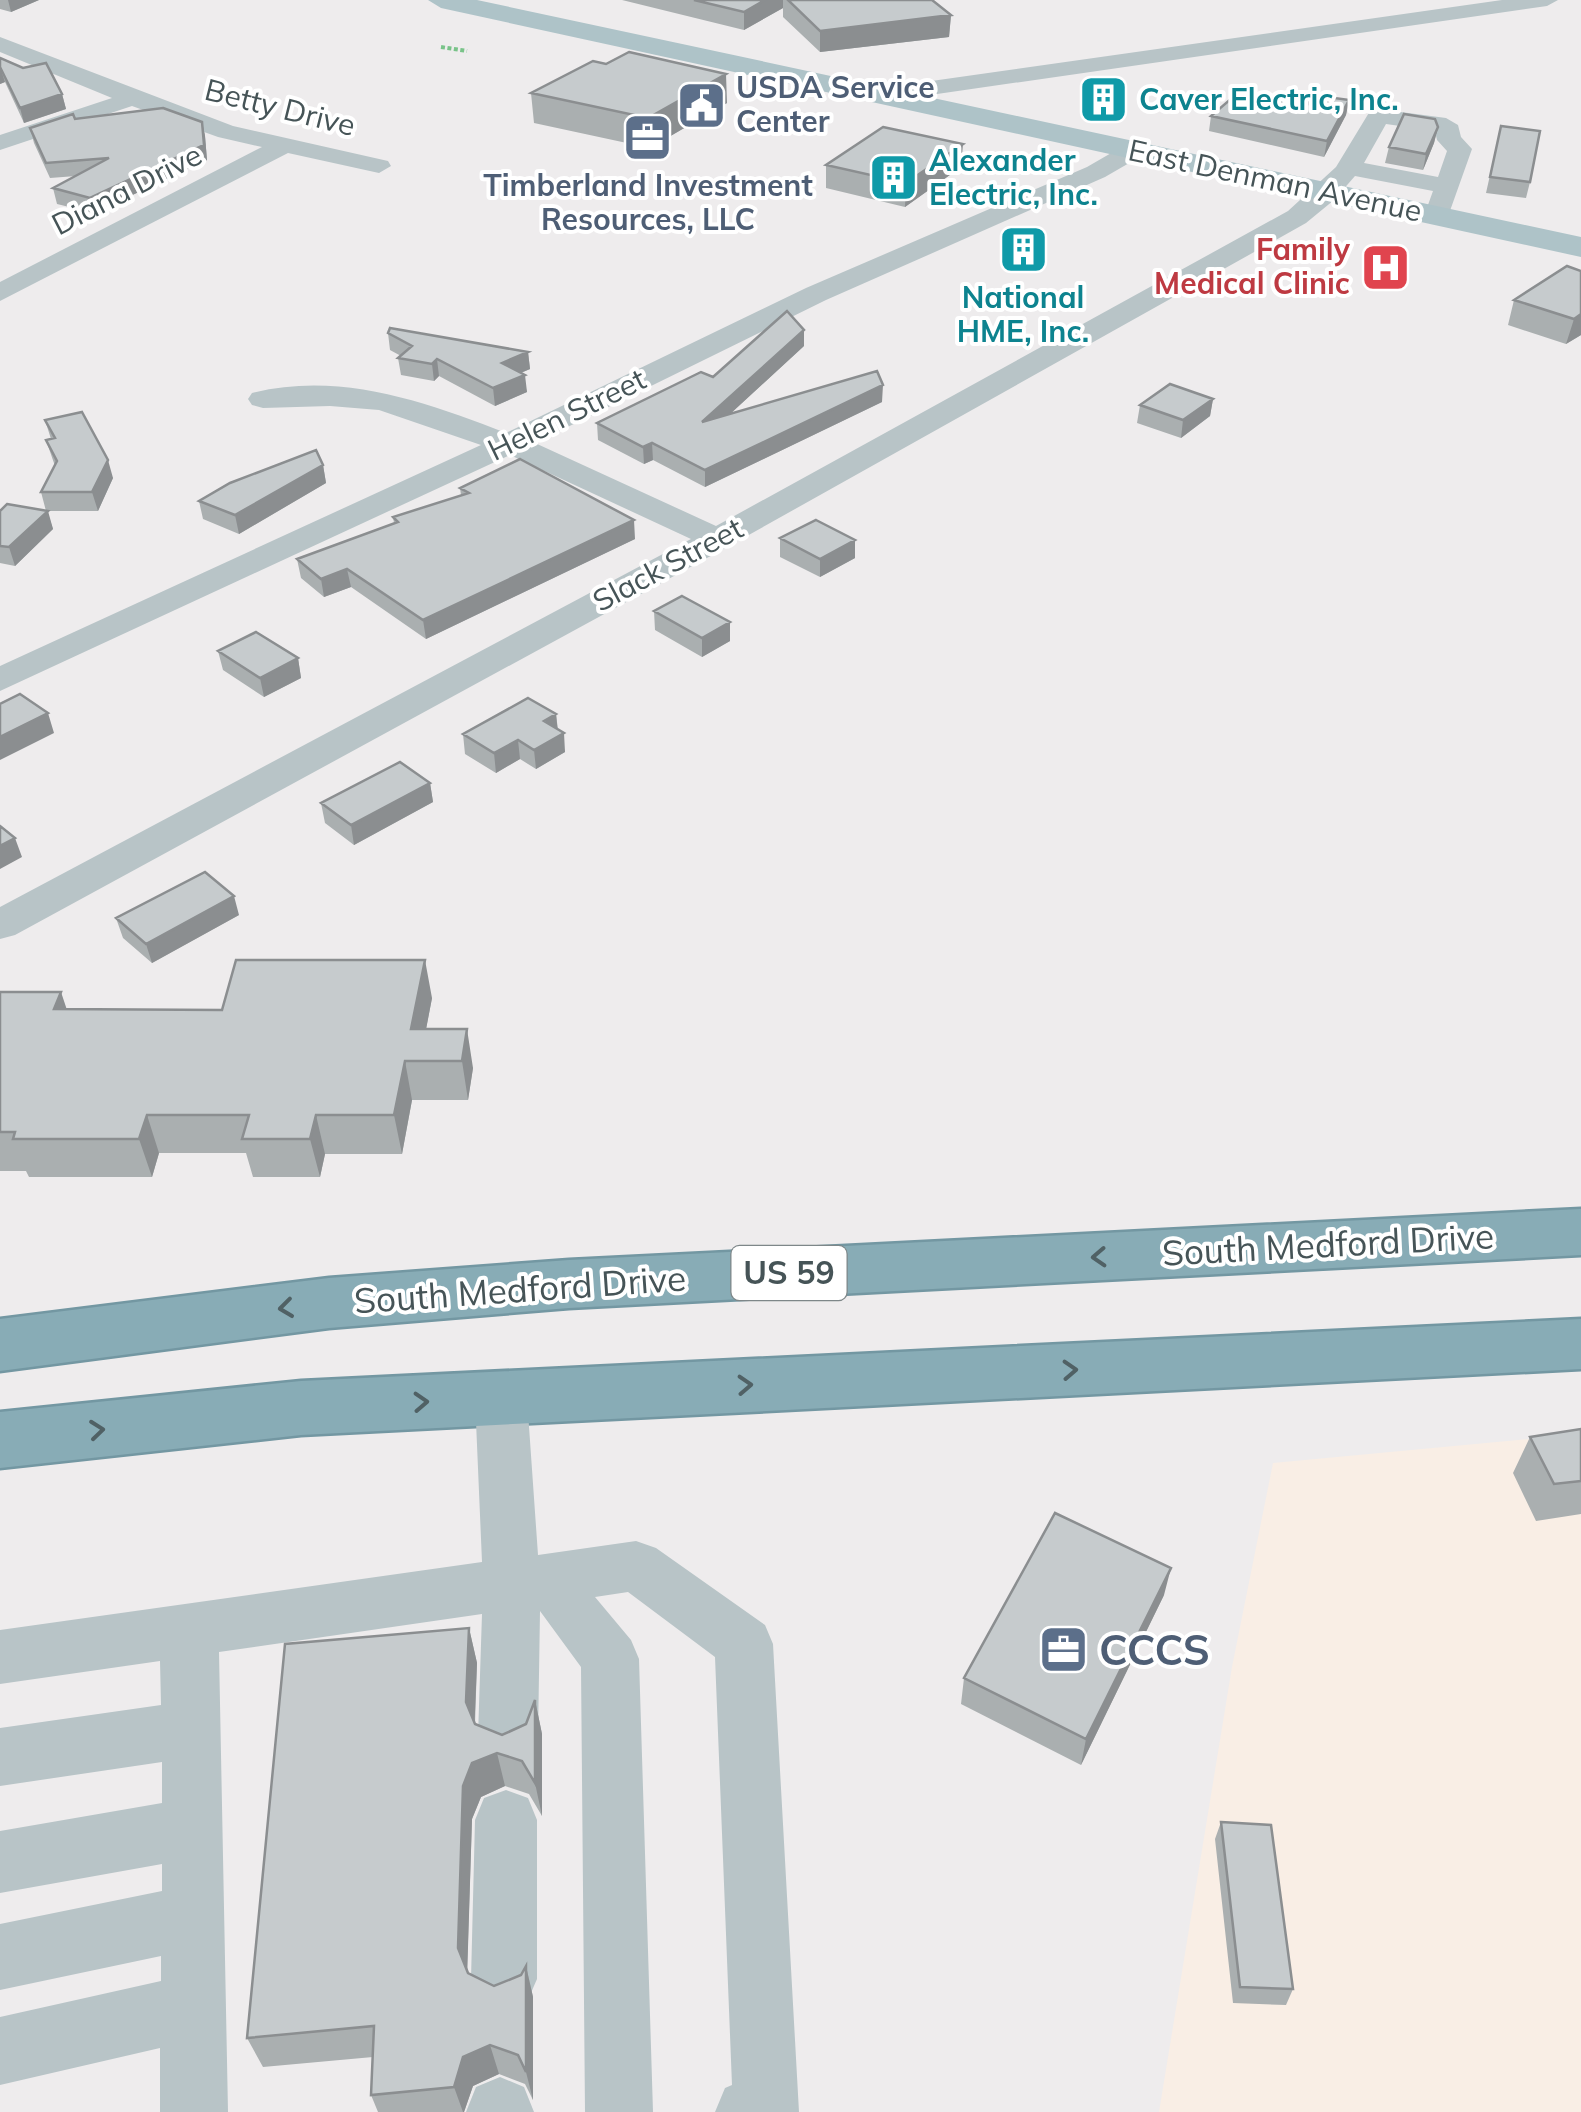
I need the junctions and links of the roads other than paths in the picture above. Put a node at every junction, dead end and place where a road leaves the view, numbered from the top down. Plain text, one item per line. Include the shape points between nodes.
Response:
1 (441, 0) edge
2 (1546, 0) edge
3 (0, 44) edge
4 (882, 95) junction
5 (131, 99) junction
6 (0, 143) edge
7 (285, 145) junction
8 (1134, 150) junction
9 (379, 166) dead end
10 (1340, 181) junction
11 (1449, 187) junction
12 (1437, 216) junction
13 (1581, 247) edge
14 (0, 293) edge
15 (263, 400) dead end
16 (506, 446) junction
17 (716, 539) junction
18 (0, 680) edge
19 (0, 924) edge
20 (1581, 1232) edge
21 (1581, 1344) edge
22 (0, 1345) edge
23 (500, 1398) junction
24 (0, 1440) edge
25 (537, 1580) junction
26 (189, 1631) junction
27 (0, 1657) edge
28 (191, 1729) junction
29 (508, 1736) edge
30 (0, 1756) edge
31 (506, 1820) dead end
32 (194, 1828) junction
33 (0, 1862) edge
34 (192, 1918) junction
35 (0, 1957) edge
36 (504, 1979) edge
37 (191, 2008) junction
38 (0, 2051) edge
39 (194, 2112) edge
40 (619, 2112) edge
41 (748, 2112) edge

1 - 4 main road, East Denman Avenue
2 - 4 street
3 - 5 street, Betty Drive
4 - 8 main road, East Denman Avenue
5 - 6 street
5 - 7 street, Betty Drive
7 - 9 street, Betty Drive
7 - 14 street, Diana Drive
8 - 10 main road, East Denman Avenue
8 - 16 street, Helen Street via 816,294
10 - 11 street
10 - 11 street via 1378,116 1446,125 1460,149
10 - 12 main road, East Denman Avenue
10 - 17 street, Slack Street via 1297,217
11 - 12 street
12 - 13 main road, East Denman Avenue
15 - 16 street via 351,396 397,404
16 - 17 street via 537,453
16 - 18 street, Helen Street
17 - 19 street, Slack Street
20 -> 22 highway, South Medford Drive / US 59 via 569,1284 330,1303
23 -> 21 highway
24 -> 23 highway via 301,1408
23 - 25 street
25 - 26 street
25 - 29 street
25 - 40 street via 610,1658
25 - 41 street via 636,1566 744,1644 767,2106
26 - 27 street
26 - 28 street
28 - 30 street
28 - 32 street
31 - 36 street
32 - 33 street
32 - 34 street
34 - 35 street
34 - 37 street
37 - 38 street
37 - 39 street

